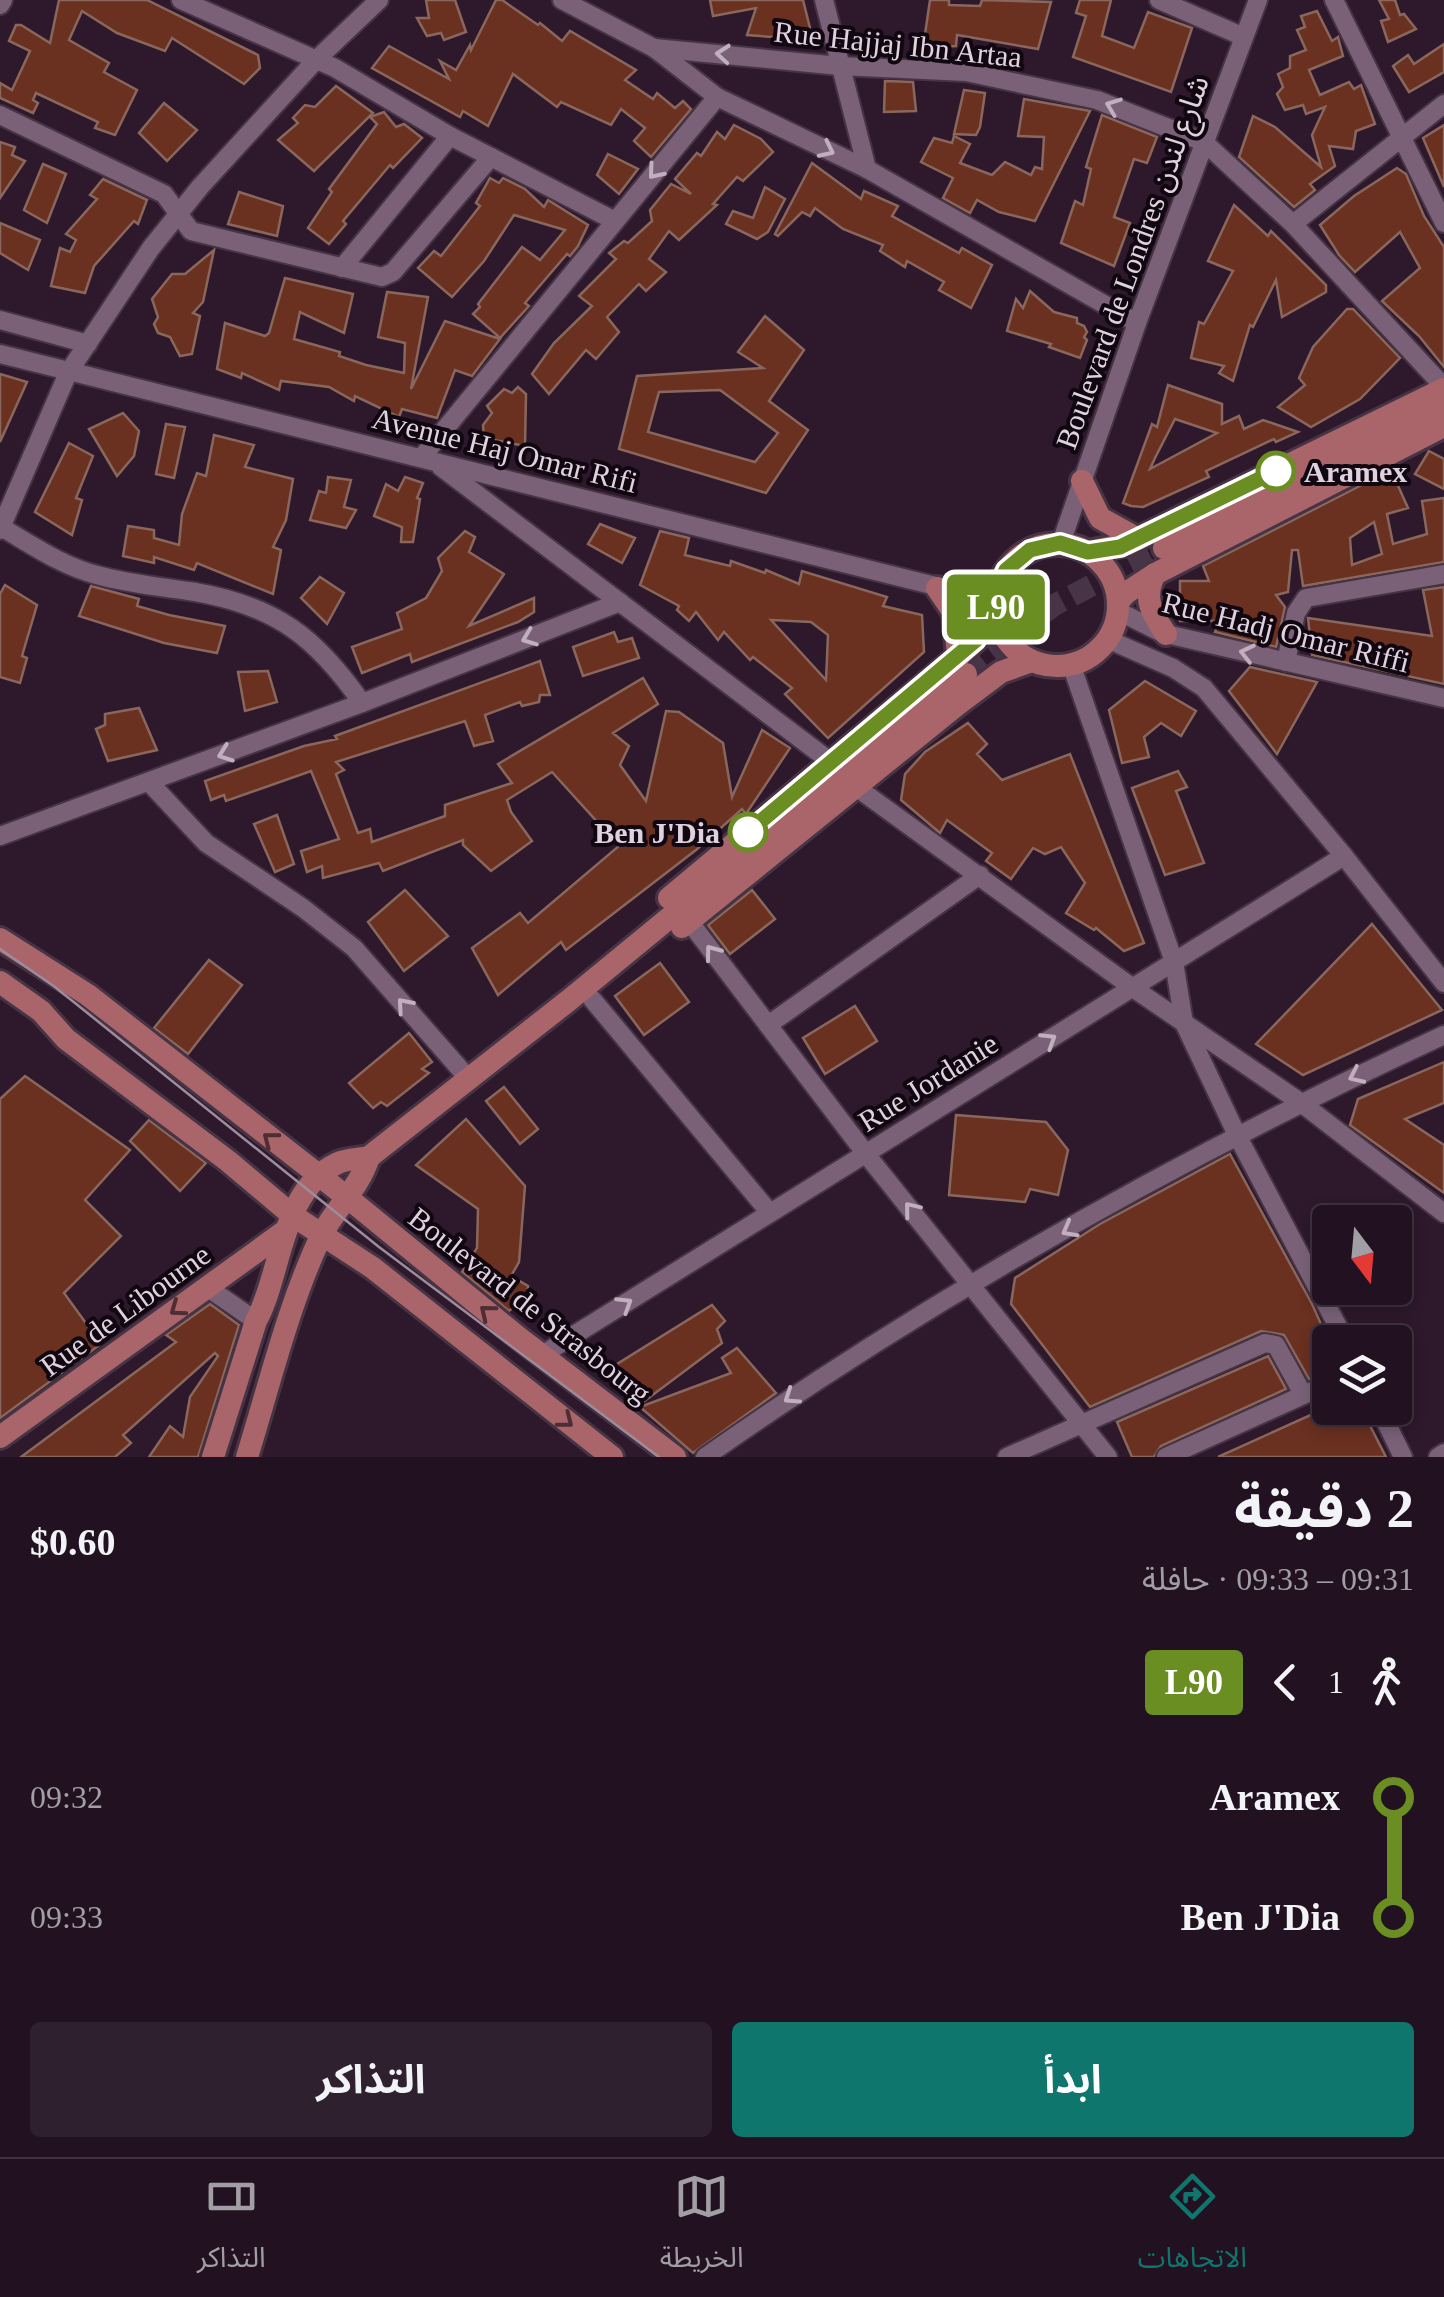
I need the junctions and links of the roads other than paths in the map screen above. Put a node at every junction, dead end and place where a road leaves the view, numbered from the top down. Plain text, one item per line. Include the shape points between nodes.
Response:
1 (181, 0) edge
2 (379, 0) edge
3 (562, 0) edge
4 (824, 0) edge
5 (1159, 0) edge
6 (1258, 0) edge
7 (1334, 0) edge
8 (1244, 37) junction
9 (654, 48) junction
10 (316, 60) junction
11 (840, 66) junction
12 (717, 97) junction
13 (1444, 104) edge
14 (0, 116) edge
15 (450, 136) junction
16 (1401, 138) junction
17 (1204, 142) junction
18 (491, 157) junction
19 (867, 169) junction
20 (177, 214) junction
21 (614, 221) junction
22 (1444, 223) edge
23 (1293, 224) junction
24 (342, 268) junction
25 (0, 320) edge
26 (1138, 323) junction
27 (88, 344) junction
28 (0, 354) edge
29 (68, 372) junction
30 (1444, 388) edge
31 (1444, 407) edge
32 (1444, 426) edge
33 (427, 458) junction
34 (1082, 481) junction
35 (0, 529) edge
36 (1138, 539) junction
37 (1060, 543) junction
38 (1164, 548) tunnel mouth
39 (1088, 552) junction
40 (1154, 574) junction
41 (1444, 574) edge
42 (938, 588) junction
43 (620, 602) junction
44 (996, 605) junction
45 (1118, 607) junction
46 (1166, 634) junction
47 (1108, 639) junction
48 (1032, 660) junction
49 (1286, 662) junction
50 (1072, 664) junction
51 (962, 665) junction
52 (1444, 698) edge
53 (362, 703) junction
54 (831, 762) junction
55 (148, 782) junction
56 (856, 786) junction
57 (0, 836) edge
58 (1344, 856) junction
59 (980, 875) junction
60 (689, 922) junction
61 (0, 939) edge
62 (1174, 962) junction
63 (0, 982) edge
64 (1444, 983) edge
65 (1132, 988) junction
66 (592, 999) junction
67 (568, 1001) junction
68 (1184, 1023) junction
69 (768, 1026) junction
70 (1444, 1035) edge
71 (468, 1078) junction
72 (1300, 1102) junction
73 (1237, 1136) junction
74 (866, 1154) junction
75 (368, 1157) junction
76 (319, 1176) junction
77 (348, 1198) junction
78 (770, 1213) junction
79 (1444, 1213) edge
80 (288, 1223) junction
81 (322, 1234) junction
82 (973, 1284) junction
83 (207, 1287) junction
84 (292, 1311) junction
85 (260, 1312) junction
86 (1337, 1325) edge
87 (542, 1355) junction
88 (1312, 1390) edge
89 (1303, 1394) junction
90 (1084, 1425) junction
91 (1387, 1425) edge
92 (0, 1436) edge
93 (214, 1457) edge
94 (225, 1457) edge
95 (238, 1457) edge
96 (247, 1457) edge
97 (612, 1457) edge
98 (675, 1457) edge
99 (705, 1457) edge
100 (1007, 1457) edge
101 (1108, 1457) edge
102 (1166, 1457) edge
103 (1403, 1457) edge

1 - 10 street
2 - 10 street
3 - 9 street
4 - 11 street
5 - 8 street
6 - 8 street, Boulevard de Londres شارع لندن
7 - 16 street
8 - 17 street, Boulevard de Londres شارع لندن
11 -> 9 street, Rue Hajjaj Ibn Artaa
9 - 12 street
10 - 15 street
10 - 20 street
17 -> 11 street, Rue Hajjaj Ibn Artaa via 1098,100 1024,82
11 - 19 street
12 -> 19 street
12 -> 21 street
13 - 16 street
14 - 20 street via 164,194
15 - 18 street
15 - 24 street
16 - 22 street
16 - 23 street
17 - 23 street, Rue Hajjaj Ibn Artaa
17 - 26 street, Boulevard de Londres شارع لندن
18 - 21 street
18 - 24 street via 388,276
19 - 26 street
20 - 24 street via 191,231
20 - 27 street
21 - 33 street
23 - 30 street, Rue Hajjaj Ibn Artaa
25 - 27 street
26 - 34 street, Boulevard de Londres شارع لندن
27 - 29 street
28 - 29 street, Avenue Haj Omar Rifi
29 - 33 street, Avenue Haj Omar Rifi
29 - 35 street
30 - 36 main road
31 - 38 main road
32 - 40 main road
33 - 42 street, Avenue Haj Omar Rifi
33 - 43 street
34 - 36 main road via 1100,518
34 - 37 street, Boulevard de Londres شارع لندن
35 - 53 street via 97,576 258,610 317,645
36 - 39 main road
37 - 39 main road
37 - 44 main road via 1013,562
39 - 45 main road via 1110,574
40 - 45 main road
40 - 46 main road via 1148,602
41 - 49 street via 1306,598 1296,613
42 - 44 street, Avenue Haj Omar Rifi
42 - 51 main road via 954,613
43 -> 53 street
43 - 54 street
44 - 48 main road via 1004,637
44 - 51 main road
45 - 46 street, Rue Hadj Omar Riffi
45 - 47 main road
49 -> 46 street, Rue Hadj Omar Riffi
47 - 50 main road
47 - 58 street via 1204,688
48 - 50 main road
48 - 56 main road via 1002,672
49 - 52 street, Rue Hadj Omar Riffi
50 - 62 street
51 - 54 main road
51 - 67 main road
53 -> 55 street
54 - 67 main road via 566,984
55 - 57 street
71 -> 55 street via 354,948 206,843
56 - 59 street
56 - 60 main road
58 - 62 street, Rue Jordanie
58 - 64 street
59 - 65 street
59 - 69 street
60 - 66 main road
69 -> 60 street
76 -> 61 main road, Boulevard de Strasbourg via 88,994
62 - 65 street, Rue Jordanie
62 - 68 street
63 - 80 main road via 228,1161
65 - 68 street
74 -> 65 street, Rue Jordanie
66 - 67 main road
66 - 78 street
67 - 71 main road
68 - 72 street
68 - 73 street
69 - 74 street
70 -> 72 street
71 - 75 main road
72 - 73 street
72 - 79 street
73 -> 82 street
73 - 86 street
74 - 78 street, Rue Jordanie
82 -> 74 street
75 - 76 main road via 339,1162
75 - 77 main road
76 - 77 main road, Boulevard de Strasbourg
76 - 80 main road
77 - 81 main road
87 -> 77 main road, Boulevard de Strasbourg
87 -> 78 street, Rue Jordanie
80 - 81 main road
80 - 83 main road, Rue de Libourne
80 - 85 main road
81 - 84 main road
81 -> 97 main road
82 - 90 street
82 -> 99 street
83 - 85 street
83 -> 92 main road, Rue de Libourne
84 - 95 main road via 273,1343
84 - 96 main road
85 - 93 main road
85 - 94 main road via 257,1356
87 - 98 main road, Boulevard de Strasbourg
88 - 89 street
89 - 90 street via 1276,1345 1265,1344
89 - 102 street
90 - 100 street
90 - 101 street
91 - 103 street

